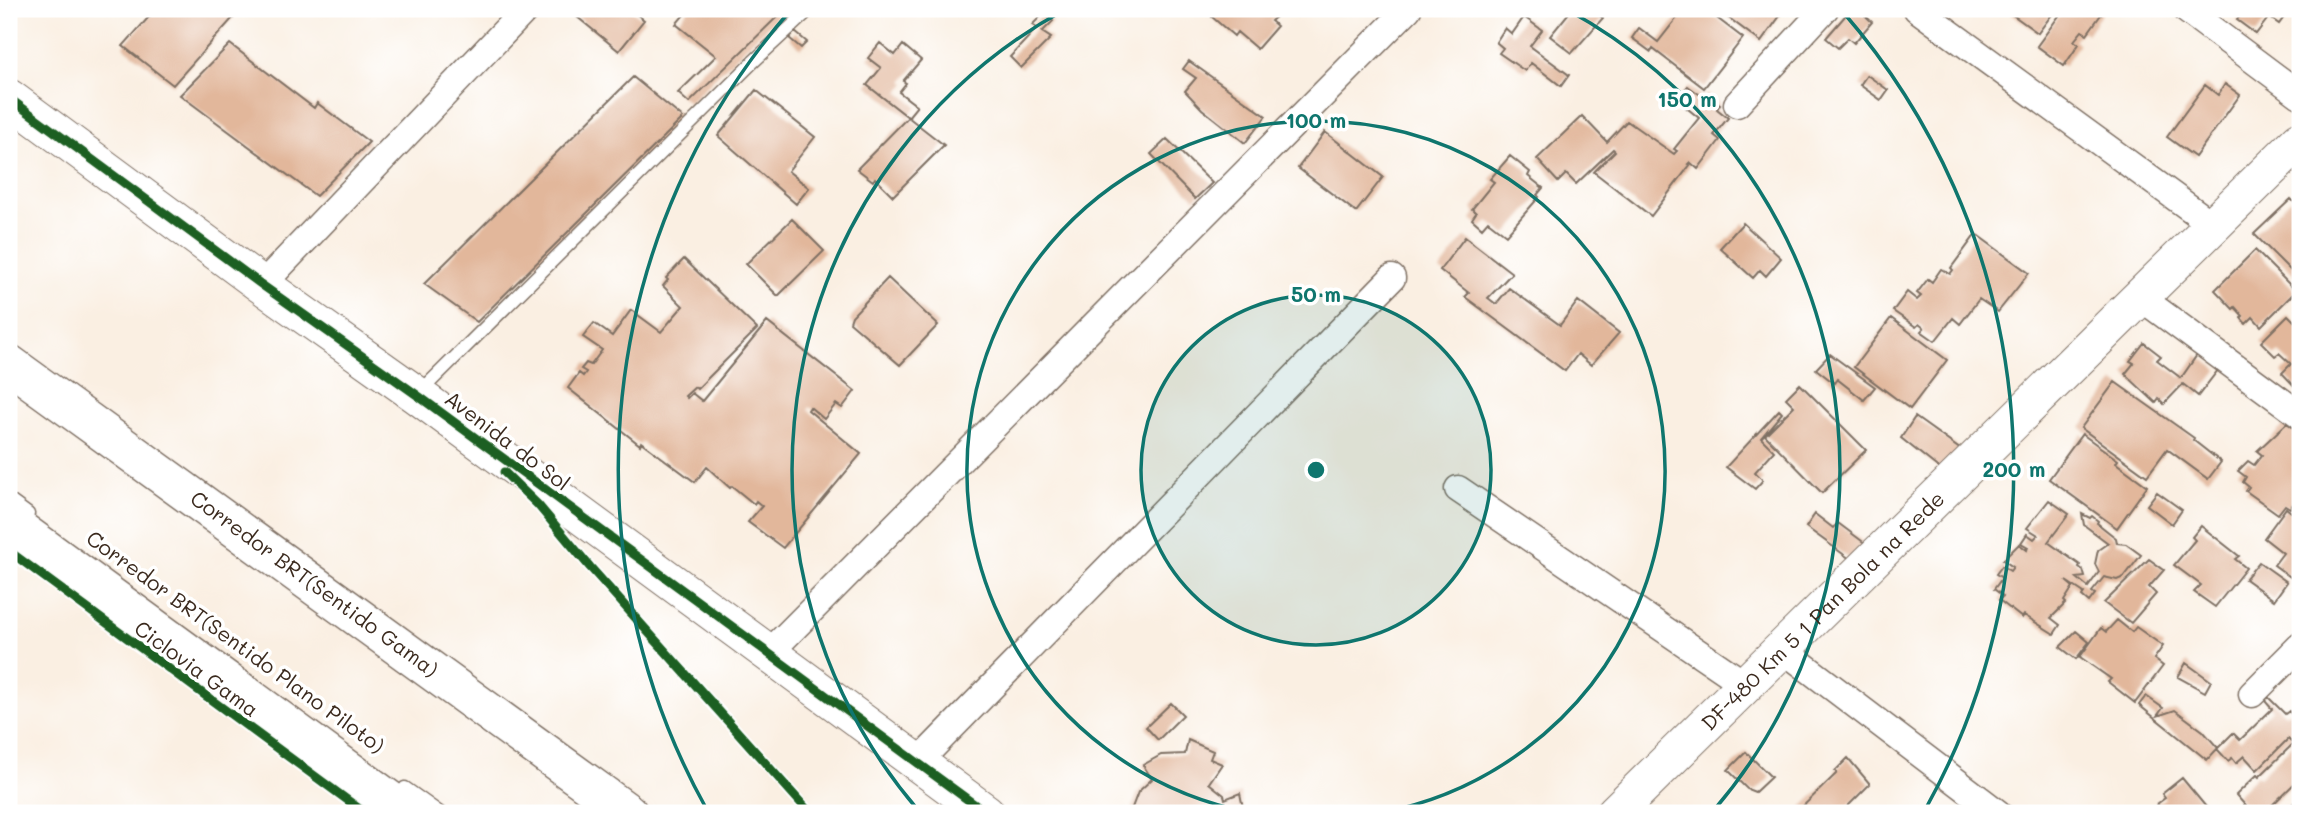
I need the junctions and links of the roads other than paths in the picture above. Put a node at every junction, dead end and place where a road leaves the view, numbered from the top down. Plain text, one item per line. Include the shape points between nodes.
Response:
1 (526, 9) edge
2 (810, 9) edge
3 (1408, 9) edge
4 (1825, 9) edge
5 (1917, 9) edge
6 (2185, 9) edge
7 (2300, 95) edge
8 (9, 98) edge
9 (1737, 104) dead end
10 (2300, 141) edge
11 (2213, 225) junction
12 (1392, 278) dead end
13 (262, 285) junction
14 (2140, 297) junction
15 (9, 364) edge
16 (417, 395) junction
17 (2300, 415) edge
18 (1458, 489) dead end
19 (9, 500) edge
20 (25, 523) edge
21 (2300, 646) edge
22 (1782, 649) junction
23 (768, 654) junction
24 (1746, 685) junction
25 (2252, 694) dead end
26 (917, 763) junction
27 (401, 797) edge
28 (440, 813) edge
29 (628, 813) edge
30 (986, 813) edge
31 (1615, 813) edge
32 (1998, 813) edge

1 - 13 street
2 - 16 lane
3 - 23 street
4 - 9 street
5 - 11 street
6 - 7 street
8 - 13 street, Avenida do Sol
10 - 11 street, DF-480 Km 5 1 Pan Bola na Rede
11 - 14 street, DF-480 Km 5 1 Pan Bola na Rede
12 - 26 street
13 - 16 street, Avenida do Sol
14 - 17 street
14 - 22 street, DF-480 Km 5 1 Pan Bola na Rede
15 - 29 main road
16 - 23 street, Avenida do Sol
18 - 24 street
19 - 20 lane
20 - 27 main road
21 - 25 street
22 - 24 street, DF-480 Km 5 1 Pan Bola na Rede
22 - 32 street
23 - 26 street, Avenida do Sol
24 - 31 street, DF-480 Km 5 1 Pan Bola na Rede
26 - 30 street, Avenida do Sol
27 - 28 lane, Corredor BRT(Sentido Plano Piloto)

